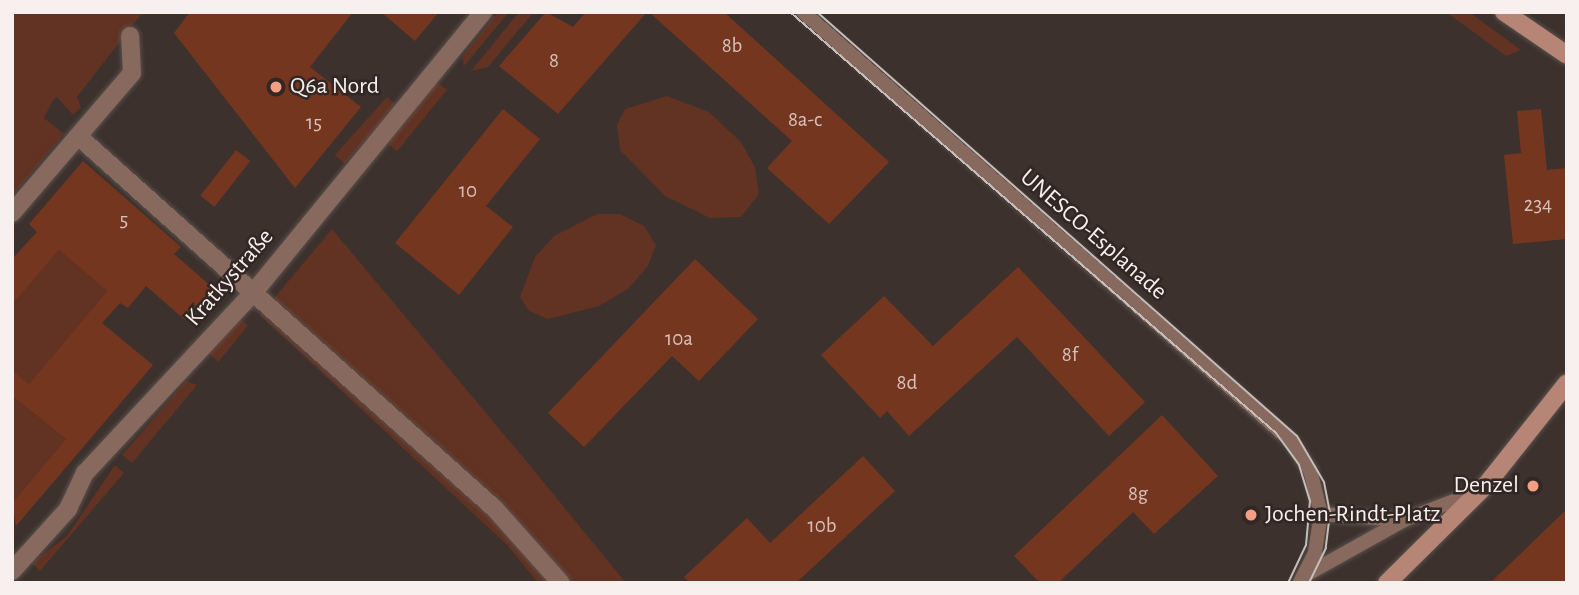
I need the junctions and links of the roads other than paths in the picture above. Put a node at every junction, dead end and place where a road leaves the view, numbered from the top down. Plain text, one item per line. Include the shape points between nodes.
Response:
1 (483, 12) edge
2 (803, 12) edge
3 (1504, 12) edge
4 (130, 36) dead end
5 (1567, 55) edge
6 (78, 136) junction
7 (12, 213) edge
8 (254, 292) junction
9 (1567, 383) edge
10 (1486, 485) junction
11 (1321, 513) junction
12 (1404, 520) junction
13 (12, 571) edge
14 (1302, 579) edge
15 (561, 583) edge
16 (1387, 583) edge

1 - 8 street, Kratkystraße
2 - 11 lane, UNESCO-Esplanade via 1276,424 1302,454
3 - 5 main road
4 - 6 street via 132,73
6 - 7 street
6 - 8 street
8 - 13 street, Kratkystraße via 85,473 68,509
8 - 15 street via 495,509
9 - 10 main road
10 - 12 lane, UNESCO-Esplanade
10 - 16 main road
11 - 12 lane, UNESCO-Esplanade
11 - 14 lane, UNESCO-Esplanade via 1319,541
12 - 14 lane, UNESCO-Esplanade

